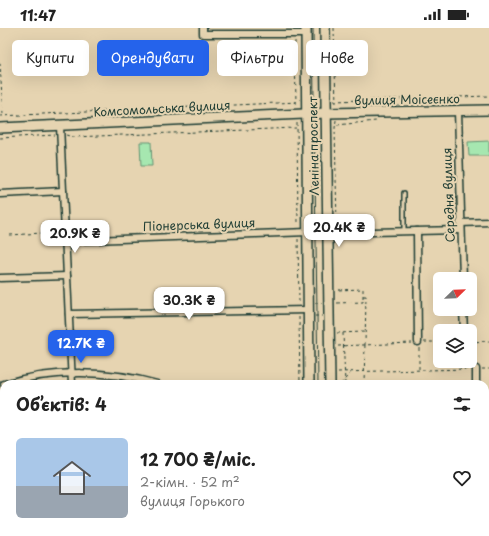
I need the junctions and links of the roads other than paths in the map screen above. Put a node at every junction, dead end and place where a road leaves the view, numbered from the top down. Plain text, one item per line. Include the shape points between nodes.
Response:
1 (203, 28) edge
2 (325, 28) edge
3 (306, 31) edge
4 (489, 110) edge
5 (458, 111) junction
6 (326, 113) junction
7 (307, 114) junction
8 (0, 128) edge
9 (61, 130) junction
10 (63, 191) junction
11 (404, 193) dead end
12 (0, 194) edge
13 (489, 222) edge
14 (460, 223) junction
15 (328, 230) junction
16 (404, 230) junction
17 (460, 230) junction
18 (418, 231) junction
19 (308, 232) junction
20 (66, 241) junction
21 (462, 272) edge
22 (67, 276) junction
23 (0, 278) edge
24 (309, 310) junction
25 (69, 314) junction
26 (418, 342) road end
27 (476, 369) road end
28 (72, 372) junction
29 (21, 380) edge
30 (72, 380) edge
31 (138, 380) edge
32 (309, 380) edge
33 (330, 380) edge
34 (476, 380) edge

1 - 3 street via 203,34 295,34
2 - 6 main road, Леніна проспект
3 - 7 main road, Леніна проспект
4 - 5 main road, вулиця Моісеєнко
5 - 6 main road, вулиця Моісеєнко
5 - 14 street, Середня вулиця
6 - 7 main road, Комсомольська вулиця
6 - 15 main road, Леніна проспект
7 - 9 main road, Комсомольська вулиця
7 - 19 main road, Леніна проспект
8 - 9 main road, Комсомольська вулиця
9 - 10 street
10 - 12 street
10 - 20 street
11 - 16 lane
13 - 14 street
14 - 17 street, Середня вулиця
15 - 16 street
15 - 33 main road, Леніна проспект
16 - 18 street
17 - 18 street
17 - 21 street, Середня вулиця
18 - 26 street
19 - 20 street, Піонерська вулиця
19 - 24 main road, Леніна проспект
20 - 22 street
22 - 23 street
22 - 25 street
24 - 25 street
24 - 32 main road, Леніна проспект
25 - 28 street
27 - 34 street
28 - 29 street
28 - 30 street
28 - 31 street

